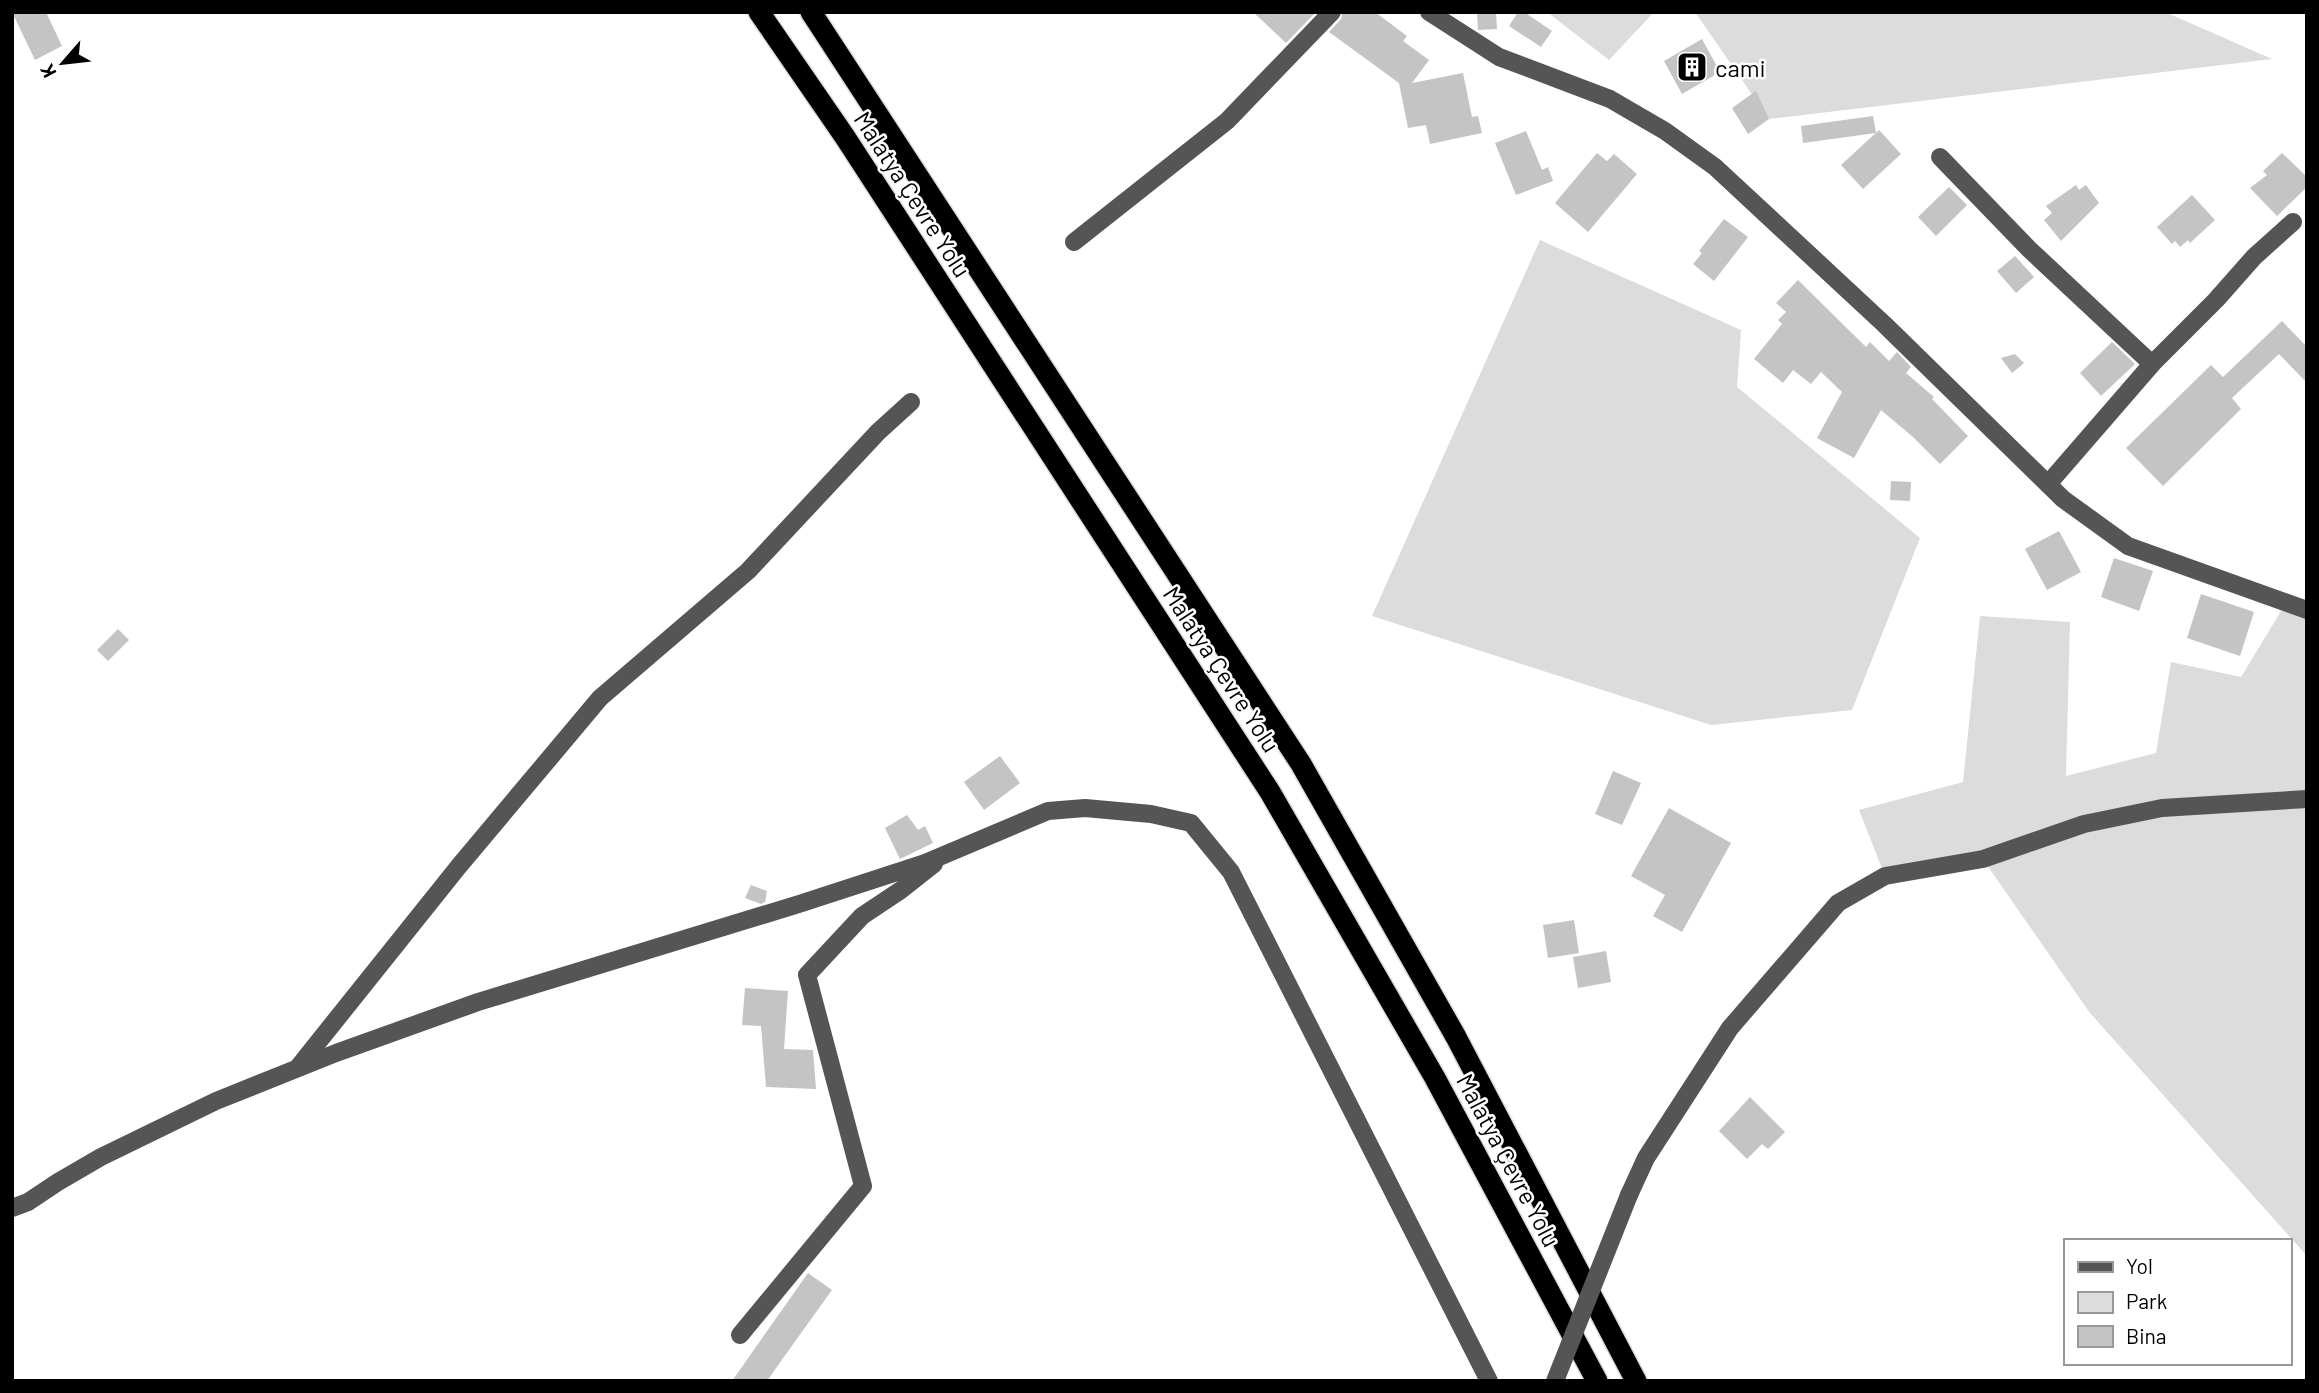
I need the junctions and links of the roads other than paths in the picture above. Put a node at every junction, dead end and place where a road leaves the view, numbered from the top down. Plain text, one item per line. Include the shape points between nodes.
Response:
1 (759, 12) edge
2 (811, 12) edge
3 (1332, 12) edge
4 (1429, 12) edge
5 (1940, 157) dead end
6 (2293, 222) dead end
7 (1074, 242) dead end
8 (2152, 364) junction
9 (911, 402) dead end
10 (2048, 484) junction
11 (2307, 610) edge
12 (2307, 799) edge
13 (948, 854) junction
14 (297, 1069) junction
15 (12, 1208) edge
16 (740, 1335) dead end
17 (1489, 1381) edge
18 (1555, 1381) edge
19 (1597, 1381) edge
20 (1636, 1381) edge

1 - 19 highway, Malatya Çevre Yolu via 1270,792 1435,1078
2 - 20 highway, Malatya Çevre Yolu via 1301,764 1457,1037
3 - 7 street via 1227,121
4 - 10 street via 1499,57 1610,99 1715,167
5 - 8 street via 2029,249
6 - 8 street
8 - 10 street
9 - 14 street via 748,571 600,698
10 - 11 street via 2128,546
12 - 18 street, bridge via 2162,808 2084,824 1983,859 1885,876 1838,903 1730,1028 1646,1158
13 - 14 street via 478,1002
13 - 16 street via 862,916 807,975 863,1186
13 - 17 street via 1048,811 1085,807 1191,823 1231,872
14 - 15 street via 216,1101

